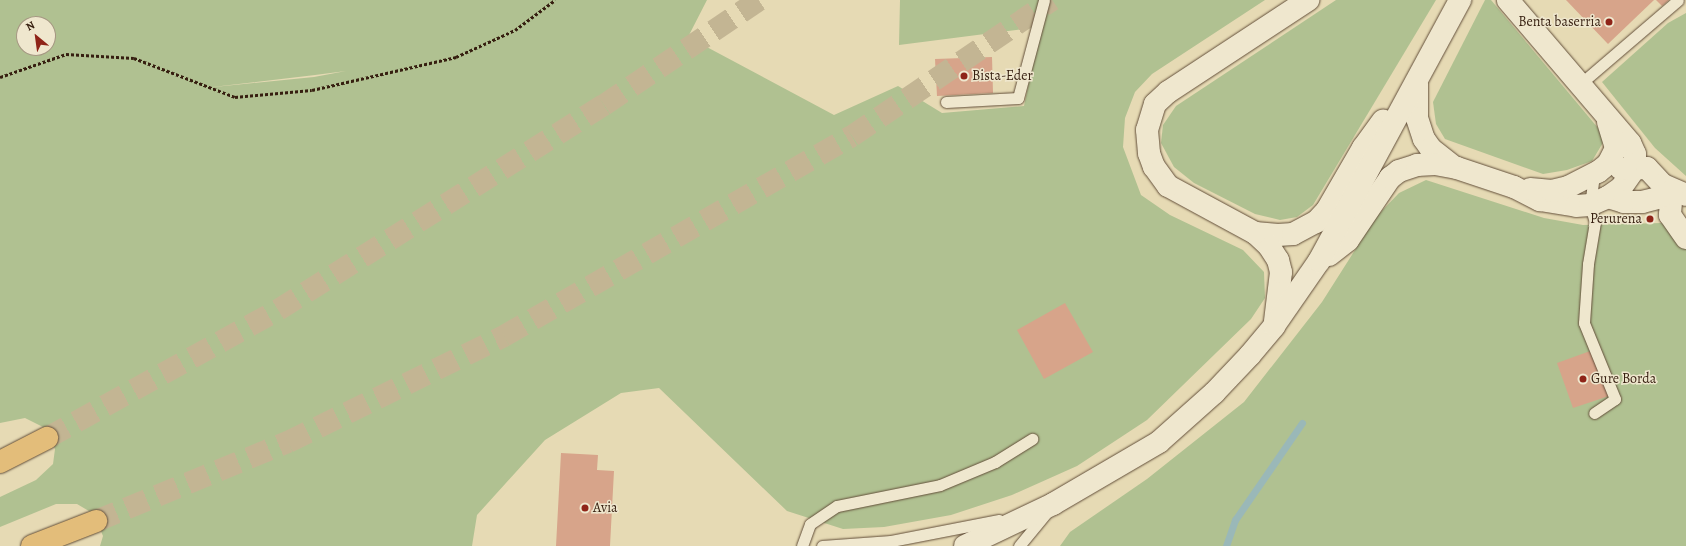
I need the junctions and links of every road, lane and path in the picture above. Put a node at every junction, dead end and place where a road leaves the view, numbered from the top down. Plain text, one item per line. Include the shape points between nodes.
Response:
1 (555, 0) edge
2 (1044, 0) edge
3 (1308, 0) edge
4 (1460, 0) edge
5 (1508, 0) edge
6 (1678, 0) edge
7 (0, 77) edge
8 (1417, 81) junction
9 (1579, 85) junction
10 (946, 102) dead end
11 (1457, 168) junction
12 (1650, 172) edge
13 (1596, 173) junction
14 (1514, 187) junction
15 (1599, 201) junction
16 (1255, 233) junction
17 (1686, 238) edge
18 (1319, 261) junction
19 (1274, 326) junction
20 (1594, 413) dead end
21 (47, 438) tunnel mouth
22 (1032, 439) dead end
23 (0, 462) edge
24 (1053, 504) junction
25 (96, 521) tunnel mouth
26 (32, 546) edge
27 (802, 546) edge
28 (822, 546) edge
29 (966, 546) edge
30 (1019, 546) edge

1 - 7 path via 515,30 456,57 312,90 235,97 134,58 66,54
2 - 10 lane via 1018,98
3 - 16 main road via 1168,92 1155,104 1149,118 1148,153 1160,177 1179,194
4 - 8 main road
5 - 9 main road
6 - 9 lane
8 - 11 main road via 1417,118 1424,139 1432,149
8 - 16 main road via 1390,110 1363,148 1327,210 1316,222 1293,234 1278,236
8 - 18 main road
9 - 12 main road via 1606,117 1614,135
11 - 14 main road
11 - 18 main road via 1435,164 1416,165 1399,171 1387,183 1348,240
12 - 13 main road via 1613,158
12 - 15 main road
12 - 15 main road via 1658,198 1642,202
12 - 17 main road via 1670,215
13 - 14 main road via 1568,187 1552,191
13 - 15 lane
14 - 15 main road via 1558,205
15 - 20 lane via 1588,264 1584,323 1615,400
16 - 19 main road via 1269,246 1278,260 1281,272
18 - 19 main road
19 - 24 main road via 1214,393 1159,442
21 - 23 highway
22 - 27 lane via 995,462 940,485 838,506 810,524
24 - 28 lane via 980,526 891,541
24 - 29 main road
24 - 30 lane
25 - 26 highway

